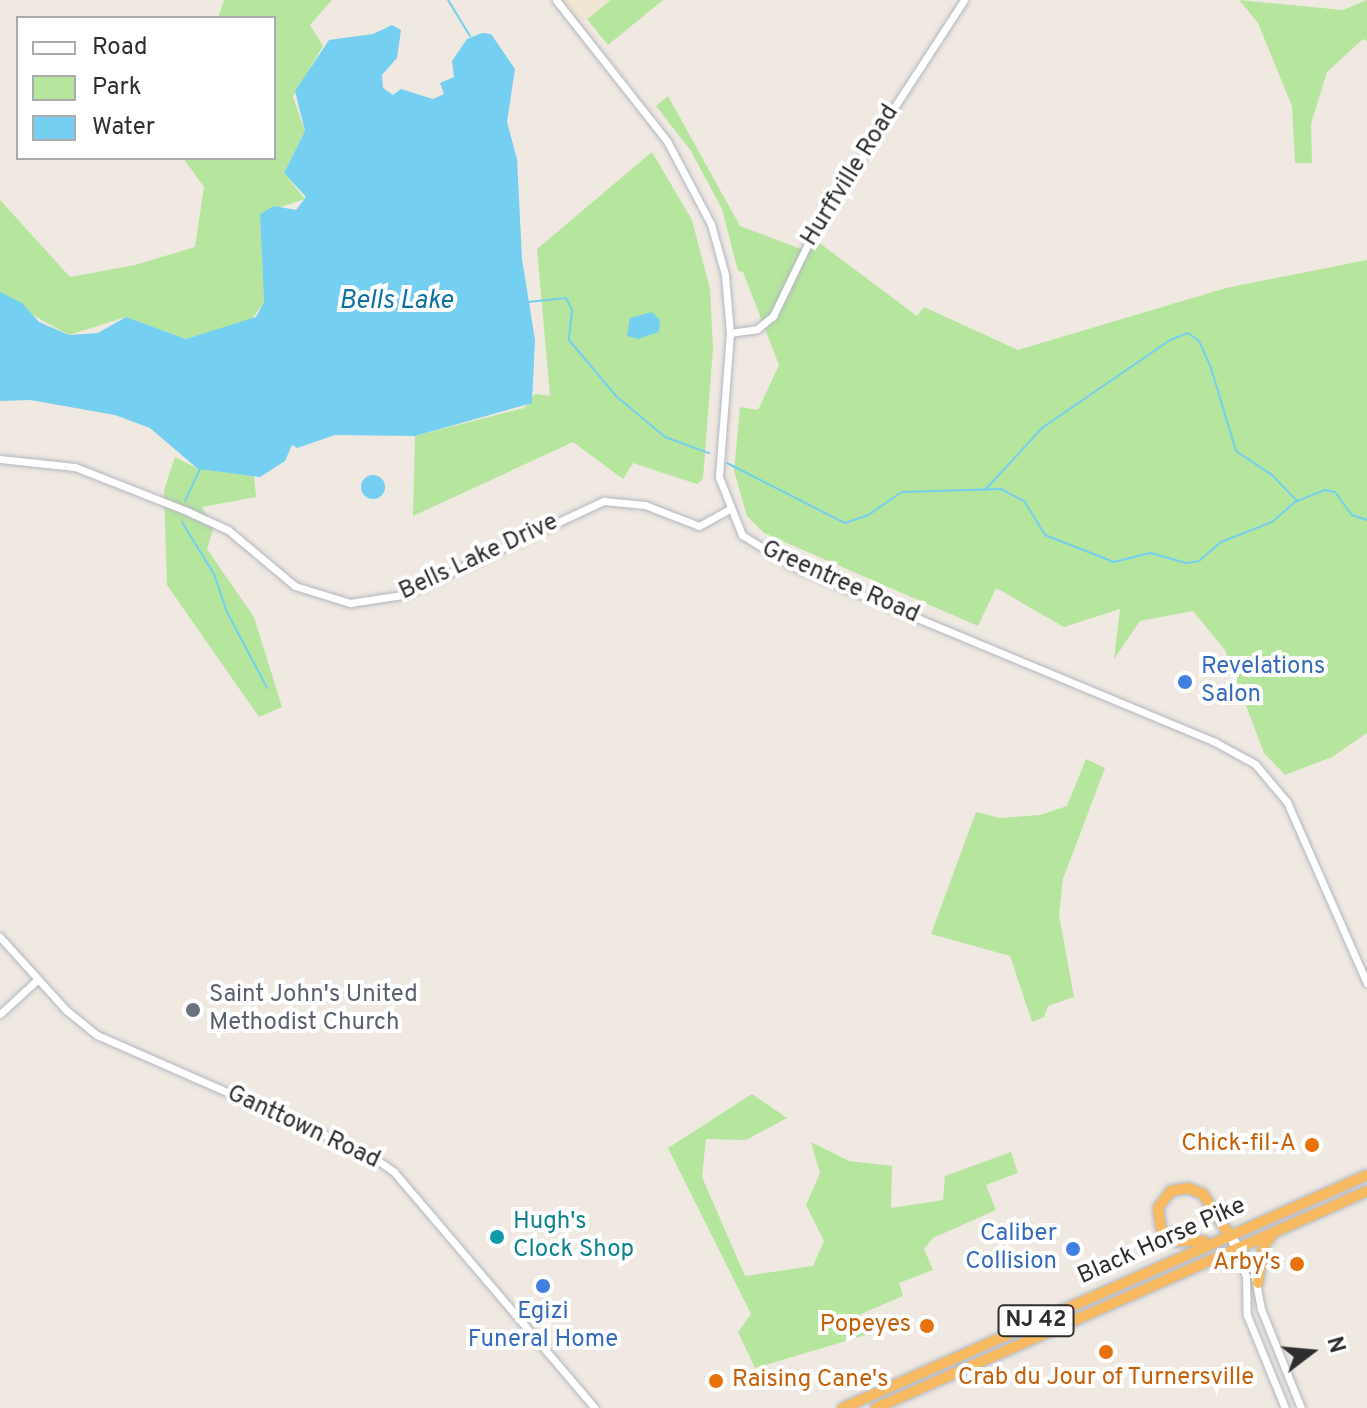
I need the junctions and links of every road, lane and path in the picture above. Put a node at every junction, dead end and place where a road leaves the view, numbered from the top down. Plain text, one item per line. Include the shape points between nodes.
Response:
1 (556, 0) edge
2 (964, 0) edge
3 (730, 333) junction
4 (0, 459) edge
5 (728, 510) junction
6 (0, 937) edge
7 (37, 980) junction
8 (1367, 983) edge
9 (0, 1014) edge
10 (1367, 1175) edge
11 (1365, 1192) edge
12 (1277, 1229) junction
13 (1228, 1233) junction
14 (1217, 1238) junction
15 (1238, 1246) junction
16 (1258, 1283) junction
17 (1036, 1321) junction
18 (957, 1371) junction
19 (595, 1408) edge
20 (843, 1408) edge
21 (876, 1408) edge
22 (1285, 1408) edge
23 (1301, 1408) edge

1 - 3 street, Greentree Road via 661,133 692,182 721,256
2 - 3 street, Hurffville Road via 814,231 773,316 757,329
3 - 5 street, Greentree Road via 718,463
4 - 5 street, Bells Lake Drive via 75,467 146,494 228,530 303,591 350,603 402,595 604,501 645,505 699,526
5 - 8 street, Greentree Road via 742,535 768,555 1255,764 1287,802
6 - 7 street, Ganttown Road
7 - 9 street
7 - 19 street, Ganttown Road via 97,1035 370,1155 394,1172
10 - 13 highway, Black Horse Pike / NJ 42
11 - 12 highway, Black Horse Pike / NJ 42
12 - 15 highway, Black Horse Pike / NJ 42
12 - 16 highway via 1263,1247
13 - 14 highway, Black Horse Pike / NJ 42
13 - 14 highway via 1199,1192 1178,1188 1164,1197 1158,1215 1166,1236 1190,1243
13 - 15 street
14 - 17 highway, Black Horse Pike / NJ 42
15 - 16 street
15 - 18 highway, Black Horse Pike / NJ 42
15 - 22 street via 1246,1276 1247,1315
16 - 23 street via 1261,1309
17 - 18 highway via 960,1363
17 - 20 highway, Black Horse Pike / NJ 42
18 - 21 highway, Black Horse Pike / NJ 42

